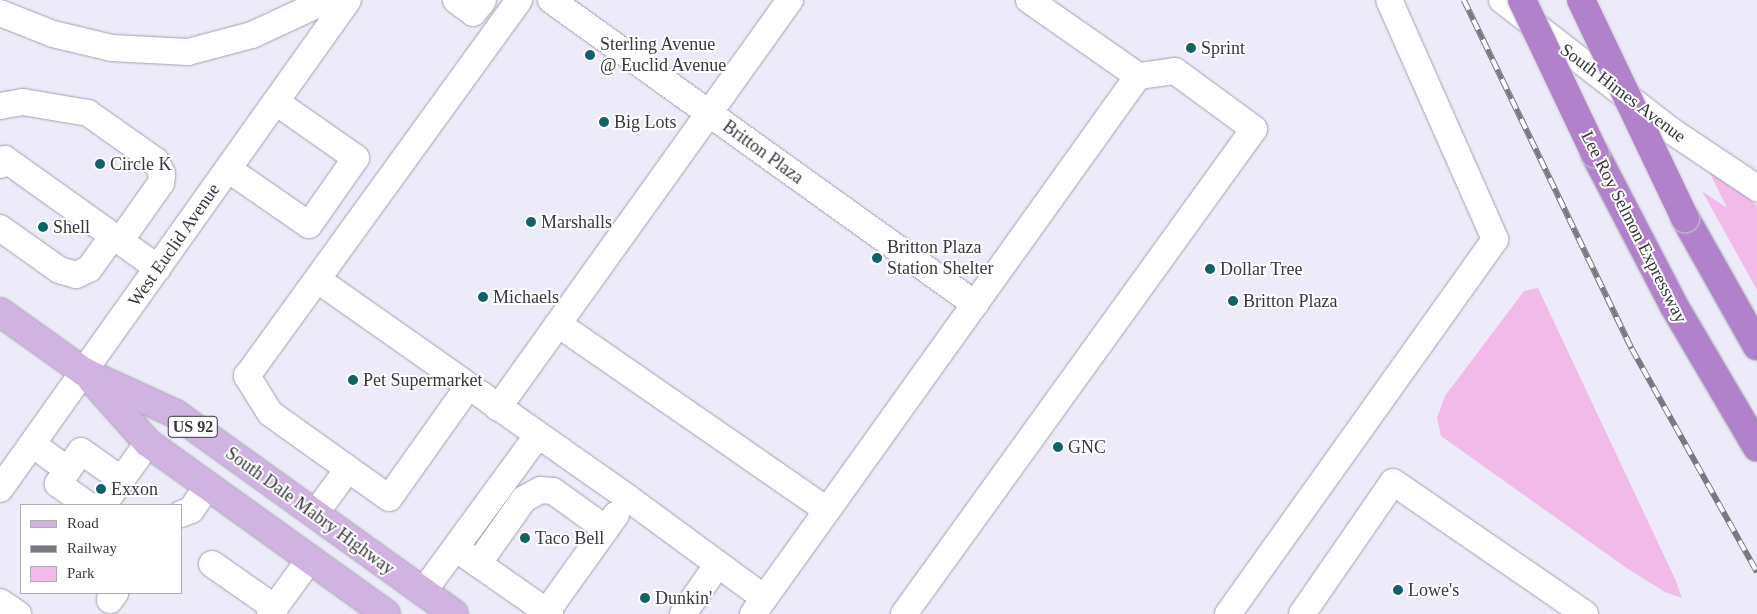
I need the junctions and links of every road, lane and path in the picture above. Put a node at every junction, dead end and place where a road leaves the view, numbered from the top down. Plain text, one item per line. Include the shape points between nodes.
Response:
1 (327, 0) edge
2 (348, 0) edge
3 (456, 0) edge
4 (483, 0) edge
5 (519, 0) edge
6 (551, 0) edge
7 (790, 0) edge
8 (1028, 0) edge
9 (1389, 0) edge
10 (1502, 0) edge
11 (1522, 0) edge
12 (1581, 0) edge
13 (0, 13) edge
14 (1138, 76) junction
15 (276, 102) junction
16 (0, 106) edge
17 (709, 113) junction
18 (0, 165) edge
19 (228, 169) junction
20 (1754, 188) edge
21 (1, 232) edge
22 (116, 238) junction
23 (158, 268) junction
24 (318, 280) junction
25 (975, 304) junction
26 (0, 312) edge
27 (558, 324) junction
28 (1757, 346) edge
29 (84, 372) junction
30 (468, 387) junction
31 (498, 408) junction
32 (537, 436) junction
33 (148, 443) junction
34 (32, 444) junction
35 (1757, 447) edge
36 (348, 469) junction
37 (68, 470) junction
38 (3, 479) edge
39 (122, 480) junction
40 (208, 486) junction
41 (628, 498) junction
42 (87, 504) edge
43 (104, 504) edge
44 (827, 510) junction
45 (182, 514) edge
46 (315, 514) junction
47 (606, 529) junction
48 (456, 548) junction
49 (310, 559) junction
50 (212, 564) dead end
51 (478, 564) junction
52 (718, 564) junction
53 (424, 592) junction
54 (0, 602) edge
55 (759, 606) edge
56 (280, 609) edge
57 (548, 613) edge
58 (18, 614) edge
59 (386, 614) edge
60 (454, 614) edge
61 (683, 614) edge
62 (904, 614) edge
63 (1228, 614) edge
64 (1302, 614) edge
65 (1584, 614) edge

1 - 13 street via 252,35 188,52 112,48 53,34
2 - 15 street, West Euclid Avenue
3 - 4 street via 473,13
5 - 24 street
6 - 17 street, Britton Plaza
7 - 17 street
8 - 14 street
9 - 63 street via 1495,239
10 - 20 street, South Himes Avenue via 1670,130
11 - 35 highway, Lee Roy Selmon Expressway, bridge via 1674,306
12 - 28 highway, bridge via 1686,218
14 - 25 street
14 - 62 street via 1175,71 1254,129
15 - 19 street, West Euclid Avenue
15 - 19 street via 356,158 308,225
16 - 22 street via 23,102 88,113 156,161 162,174 161,183
17 - 25 street, Britton Plaza
17 - 27 street
18 - 22 street via 5,159
19 - 23 street, West Euclid Avenue
21 - 22 street via 59,270 76,275 89,269
22 - 23 street
23 - 29 street, West Euclid Avenue
24 - 30 street
24 - 36 street via 248,376 270,413
25 - 44 street
26 - 29 main road, South Dale Mabry Highway / US 92
27 - 31 street
27 - 44 street
29 - 33 main road, South Dale Mabry Highway / US 92
29 - 34 street, West Euclid Avenue
29 - 46 main road, South Dale Mabry Highway / US 92 via 176,414
30 - 31 street
30 - 36 street via 389,498
31 - 32 street
32 - 41 street
32 - 48 street
33 - 39 street
33 - 40 main road, South Dale Mabry Highway / US 92
34 - 37 street
34 - 38 street, West Euclid Avenue
36 - 46 street
37 - 39 street via 81,451
37 - 42 street via 58,484
39 - 43 street
40 - 45 street via 191,510
40 - 49 main road, South Dale Mabry Highway / US 92
41 - 47 street
41 - 52 street
44 - 55 street
46 - 53 main road, South Dale Mabry Highway / US 92
47 - 51 street via 553,492 540,490 524,498
47 - 57 street
48 - 51 street
48 - 53 street
49 - 56 street
49 - 59 main road, South Dale Mabry Highway / US 92
50 - 56 street
51 - 57 street
52 - 55 street
52 - 61 street
53 - 60 main road, South Dale Mabry Highway / US 92
54 - 58 street
64 - 65 street via 1393,482

